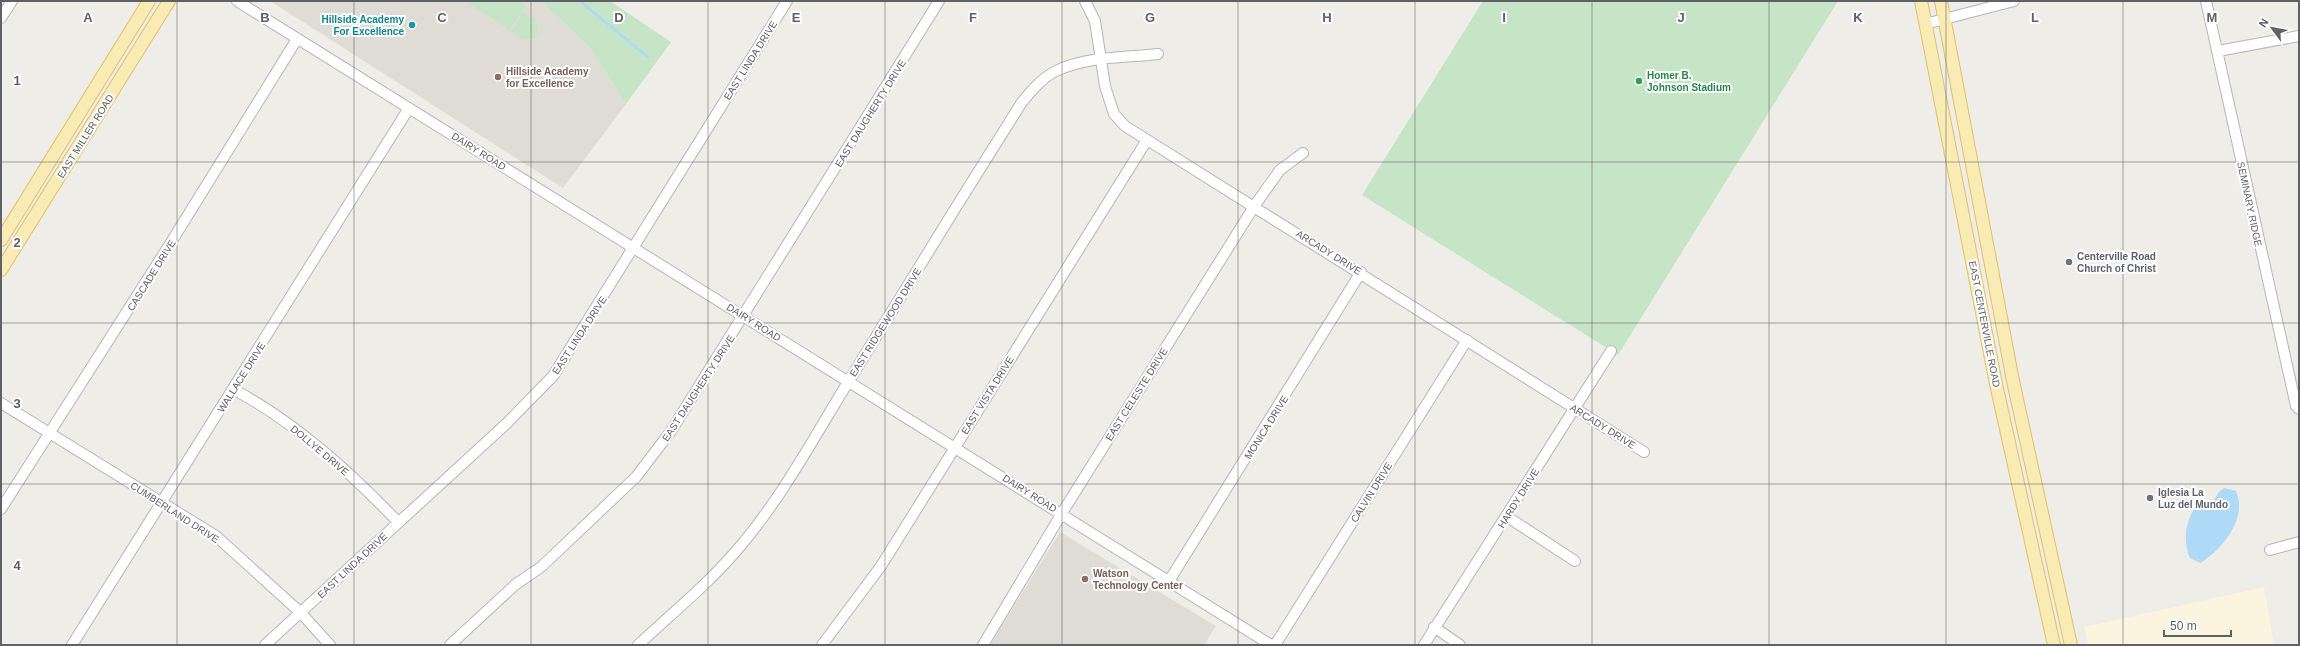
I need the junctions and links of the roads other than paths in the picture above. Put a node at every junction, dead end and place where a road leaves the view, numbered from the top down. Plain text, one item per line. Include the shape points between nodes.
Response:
1 (12, 1) edge
2 (149, 1) edge
3 (169, 1) edge
4 (237, 1) edge
5 (787, 1) edge
6 (939, 1) edge
7 (1085, 1) edge
8 (1921, 1) edge
9 (1941, 1) edge
10 (2014, 1) edge
11 (2206, 1) edge
12 (1, 18) edge
13 (1944, 19) junction
14 (1925, 24) junction
15 (2299, 36) edge
16 (297, 39) junction
17 (2218, 51) junction
18 (1158, 54) dead end
19 (1101, 60) junction
20 (408, 108) junction
21 (1147, 140) junction
22 (56, 152) junction
23 (1303, 153) dead end
24 (70, 161) junction
25 (1980, 203) junction
26 (1254, 205) junction
27 (1962, 208) junction
28 (1, 240) edge
29 (634, 248) junction
30 (1, 270) edge
31 (1361, 272) junction
32 (744, 316) junction
33 (1467, 340) junction
34 (1611, 351) dead end
35 (849, 381) junction
36 (2013, 381) junction
37 (1996, 384) junction
38 (234, 389) junction
39 (1, 403) edge
40 (2297, 407) edge
41 (1574, 408) junction
42 (50, 432) junction
43 (955, 446) junction
44 (1644, 452) dead end
45 (162, 503) junction
46 (1, 509) edge
47 (1062, 513) junction
48 (1506, 516) junction
49 (398, 522) junction
50 (2048, 538) junction
51 (2299, 542) edge
52 (2032, 543) junction
53 (2270, 550) dead end
54 (1574, 561) dead end
55 (1169, 581) junction
56 (301, 613) junction
57 (1434, 628) junction
58 (72, 645) edge
59 (265, 645) edge
60 (330, 645) edge
61 (450, 645) edge
62 (638, 645) edge
63 (822, 645) edge
64 (983, 645) edge
65 (1271, 645) edge
66 (1275, 645) edge
67 (1424, 645) edge
68 (1460, 645) edge
69 (2054, 645) edge
70 (2072, 645) edge

1 - 12 street
2 - 22 main road, EAST MILLER ROAD
3 - 24 main road, EAST MILLER ROAD
4 - 16 street, DAIRY ROAD
5 - 29 street, EAST LINDA DRIVE
6 - 32 street, EAST DAUGHERTY DRIVE
7 - 19 street, ARCADY DRIVE via 1095,21
8 - 14 main road, EAST CENTERVILLE ROAD
9 - 13 main road, EAST CENTERVILLE ROAD
10 - 13 street
11 - 17 street, SEMINARY RIDGE
13 - 14 street
13 - 25 main road, EAST CENTERVILLE ROAD
14 - 27 main road, EAST CENTERVILLE ROAD
15 - 17 street
16 - 20 street, DAIRY ROAD
16 - 42 street, CASCADE DRIVE
17 - 40 street, SEMINARY RIDGE
18 - 19 street, EAST RIDGEWOOD DRIVE
19 - 21 street, ARCADY DRIVE via 1105,86 1114,114 1125,126
19 - 35 street, EAST RIDGEWOOD DRIVE via 1081,62 1055,72 1036,85 1022,102
20 - 29 street, DAIRY ROAD
20 - 38 street, WALLACE DRIVE
21 - 26 street, ARCADY DRIVE
21 - 43 street, EAST VISTA DRIVE
22 - 24 main road
22 - 28 main road, EAST MILLER ROAD
23 - 26 street, EAST CELESTE DRIVE via 1280,170
24 - 30 main road, EAST MILLER ROAD
25 - 27 main road
25 - 36 main road, EAST CENTERVILLE ROAD
26 - 31 street, ARCADY DRIVE
26 - 47 street, EAST CELESTE DRIVE
27 - 37 main road, EAST CENTERVILLE ROAD
29 - 32 street, DAIRY ROAD
29 - 49 street, EAST LINDA DRIVE via 553,376 506,424
31 - 33 street, ARCADY DRIVE
31 - 55 street, MONICA DRIVE
32 - 35 street, DAIRY ROAD
32 - 61 street, EAST DAUGHERTY DRIVE via 671,431 636,477 542,567 516,584
33 - 41 street, ARCADY DRIVE
33 - 66 street, CALVIN DRIVE
34 - 41 street, HARDY DRIVE
35 - 43 street, DAIRY ROAD
35 - 62 street, EAST RIDGEWOOD DRIVE via 772,506 737,550 709,580
36 - 37 main road
36 - 50 main road, EAST CENTERVILLE ROAD
37 - 52 main road, EAST CENTERVILLE ROAD
38 - 45 street, WALLACE DRIVE
38 - 49 street, DOLLYE DRIVE via 265,406 304,434 361,484
39 - 42 street, CUMBERLAND DRIVE
41 - 44 street, ARCADY DRIVE
41 - 48 street, HARDY DRIVE
42 - 45 street, CUMBERLAND DRIVE
42 - 46 street, CASCADE DRIVE
43 - 47 street, DAIRY ROAD
43 - 63 street, EAST VISTA DRIVE via 882,566
45 - 56 street, CUMBERLAND DRIVE via 216,536
45 - 58 street, WALLACE DRIVE
47 - 55 street, DAIRY ROAD
47 - 64 street, EAST CELESTE DRIVE
48 - 54 street
48 - 57 street, HARDY DRIVE
49 - 56 street, EAST LINDA DRIVE
50 - 52 main road
50 - 70 main road, EAST CENTERVILLE ROAD
51 - 53 street
52 - 69 main road, EAST CENTERVILLE ROAD
55 - 65 street, DAIRY ROAD
56 - 59 street, EAST LINDA DRIVE
56 - 60 street, CUMBERLAND DRIVE
57 - 67 street, HARDY DRIVE
57 - 68 street

